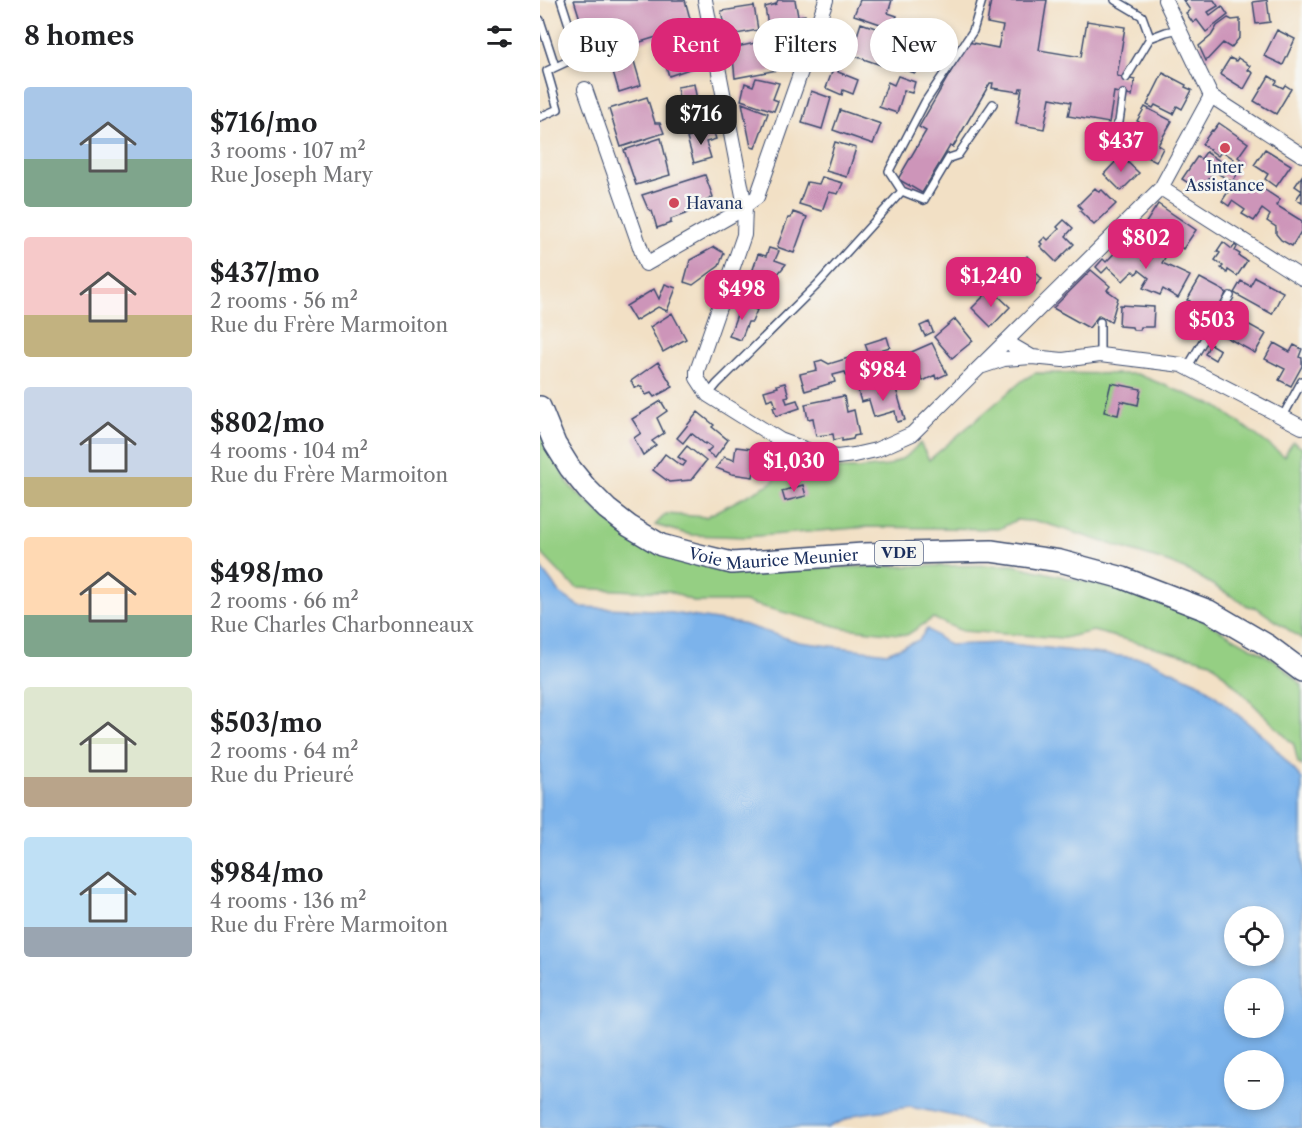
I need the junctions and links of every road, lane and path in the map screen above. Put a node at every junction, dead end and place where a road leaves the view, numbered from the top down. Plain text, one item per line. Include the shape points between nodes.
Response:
1 (561, 0) edge
2 (705, 0) edge
3 (826, 0) edge
4 (982, 0) edge
5 (1115, 0) edge
6 (1165, 0) edge
7 (540, 20) edge
8 (1179, 29) junction
9 (1150, 38) junction
10 (555, 66) junction
11 (544, 73) edge
12 (1126, 78) dead end
13 (585, 89) dead end
14 (1123, 94) dead end
15 (1211, 96) junction
16 (993, 104) dead end
17 (540, 117) edge
18 (1108, 137) dead end
19 (1302, 155) edge
20 (1161, 188) junction
21 (902, 191) junction
22 (745, 206) junction
23 (1302, 278) edge
24 (1230, 296) dead end
25 (1100, 322) dead end
26 (1008, 339) junction
27 (1100, 355) junction
28 (1032, 357) junction
29 (978, 368) junction
30 (1187, 368) junction
31 (1302, 381) edge
32 (708, 395) junction
33 (540, 407) edge
34 (1283, 416) junction
35 (1302, 427) edge
36 (1302, 670) edge

1 - 10 lane via 579,56
2 - 22 street
3 - 22 street via 757,197
4 - 21 lane via 972,31 925,102 888,171
5 - 9 lane via 1142,16
6 - 8 street
7 - 10 lane
8 - 9 lane
8 - 15 street
9 - 12 lane
10 - 11 lane
11 - 17 lane via 558,109
13 - 22 street via 646,264
14 - 18 lane via 1119,122
15 - 19 street
15 - 20 street
16 - 21 lane via 958,155 949,158 924,200
20 - 23 street
20 - 26 street
21 - 32 lane via 817,285
22 - 32 street via 744,235 697,371
24 - 30 lane
25 - 27 lane
26 - 28 street
26 - 29 street
27 - 28 street via 1063,360
27 - 30 street
28 - 29 street via 1004,359
29 - 32 street via 912,434 876,450 837,457 780,440
30 - 34 street
31 - 34 lane
33 - 36 main road, Voie Maurice Meunier / VDE via 555,444 587,489 629,526 661,545 732,563 991,551 1060,561 1122,578 1209,611
34 - 35 street

